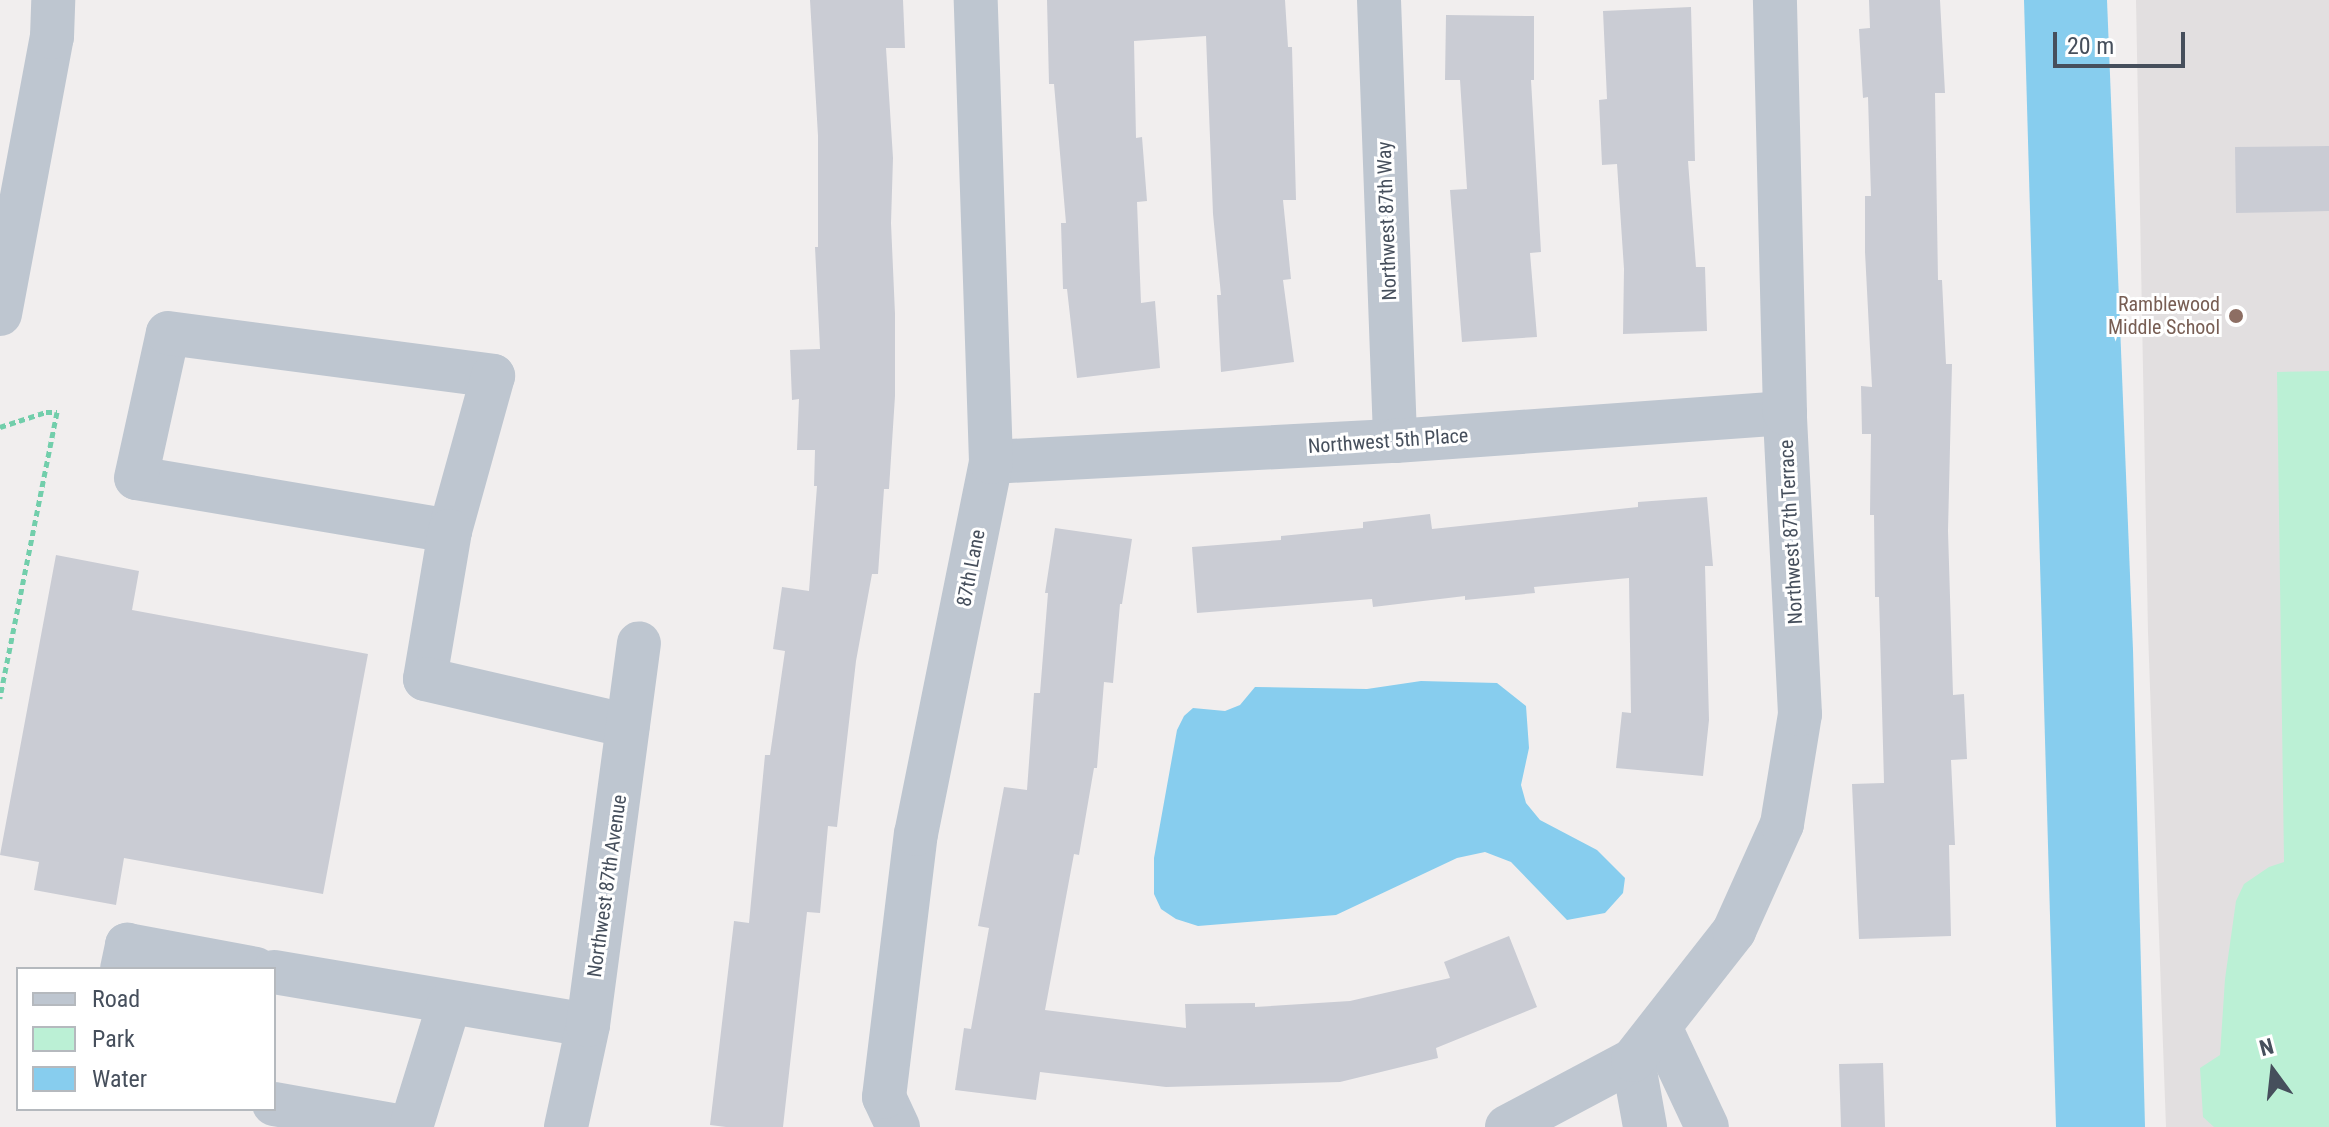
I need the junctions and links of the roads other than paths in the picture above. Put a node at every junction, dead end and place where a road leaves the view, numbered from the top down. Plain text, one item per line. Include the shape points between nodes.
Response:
1 (53, 0) edge
2 (976, 0) edge
3 (1379, 0) edge
4 (1775, 0) edge
5 (0, 314) edge
6 (1785, 413) junction
7 (1395, 441) junction
8 (991, 462) junction
9 (450, 531) junction
10 (639, 643) dead end
11 (628, 726) junction
12 (122, 967) edge
13 (245, 967) edge
14 (276, 972) edge
15 (449, 1004) junction
16 (588, 1025) junction
17 (1660, 1027) junction
18 (1633, 1060) junction
19 (276, 1104) edge
20 (403, 1127) edge
21 (411, 1127) edge
22 (566, 1127) edge
23 (898, 1127) edge
24 (1507, 1127) edge
25 (1645, 1127) edge
26 (1707, 1127) edge

1 - 5 street via 52,37
2 - 8 street, 87th Lane
3 - 7 street, Northwest 87th Way
4 - 6 street, Northwest 87th Terrace
6 - 7 street, Northwest 5th Place
6 - 17 street, Northwest 87th Terrace via 1800,714 1782,824 1734,931
7 - 8 street, Northwest 5th Place
8 - 23 street, 87th Lane via 916,834 884,1097
9 - 9 street via 493,376 168,333 136,478
9 - 11 street via 425,679
10 - 11 street, Northwest 87th Avenue
11 - 16 street, Northwest 87th Avenue
12 - 13 street via 127,945
14 - 15 street
15 - 16 street
15 - 21 street
16 - 22 street, Northwest 87th Avenue
17 - 18 street, Northwest 87th Terrace
17 - 26 street
18 - 24 street
18 - 25 street
19 - 20 street

